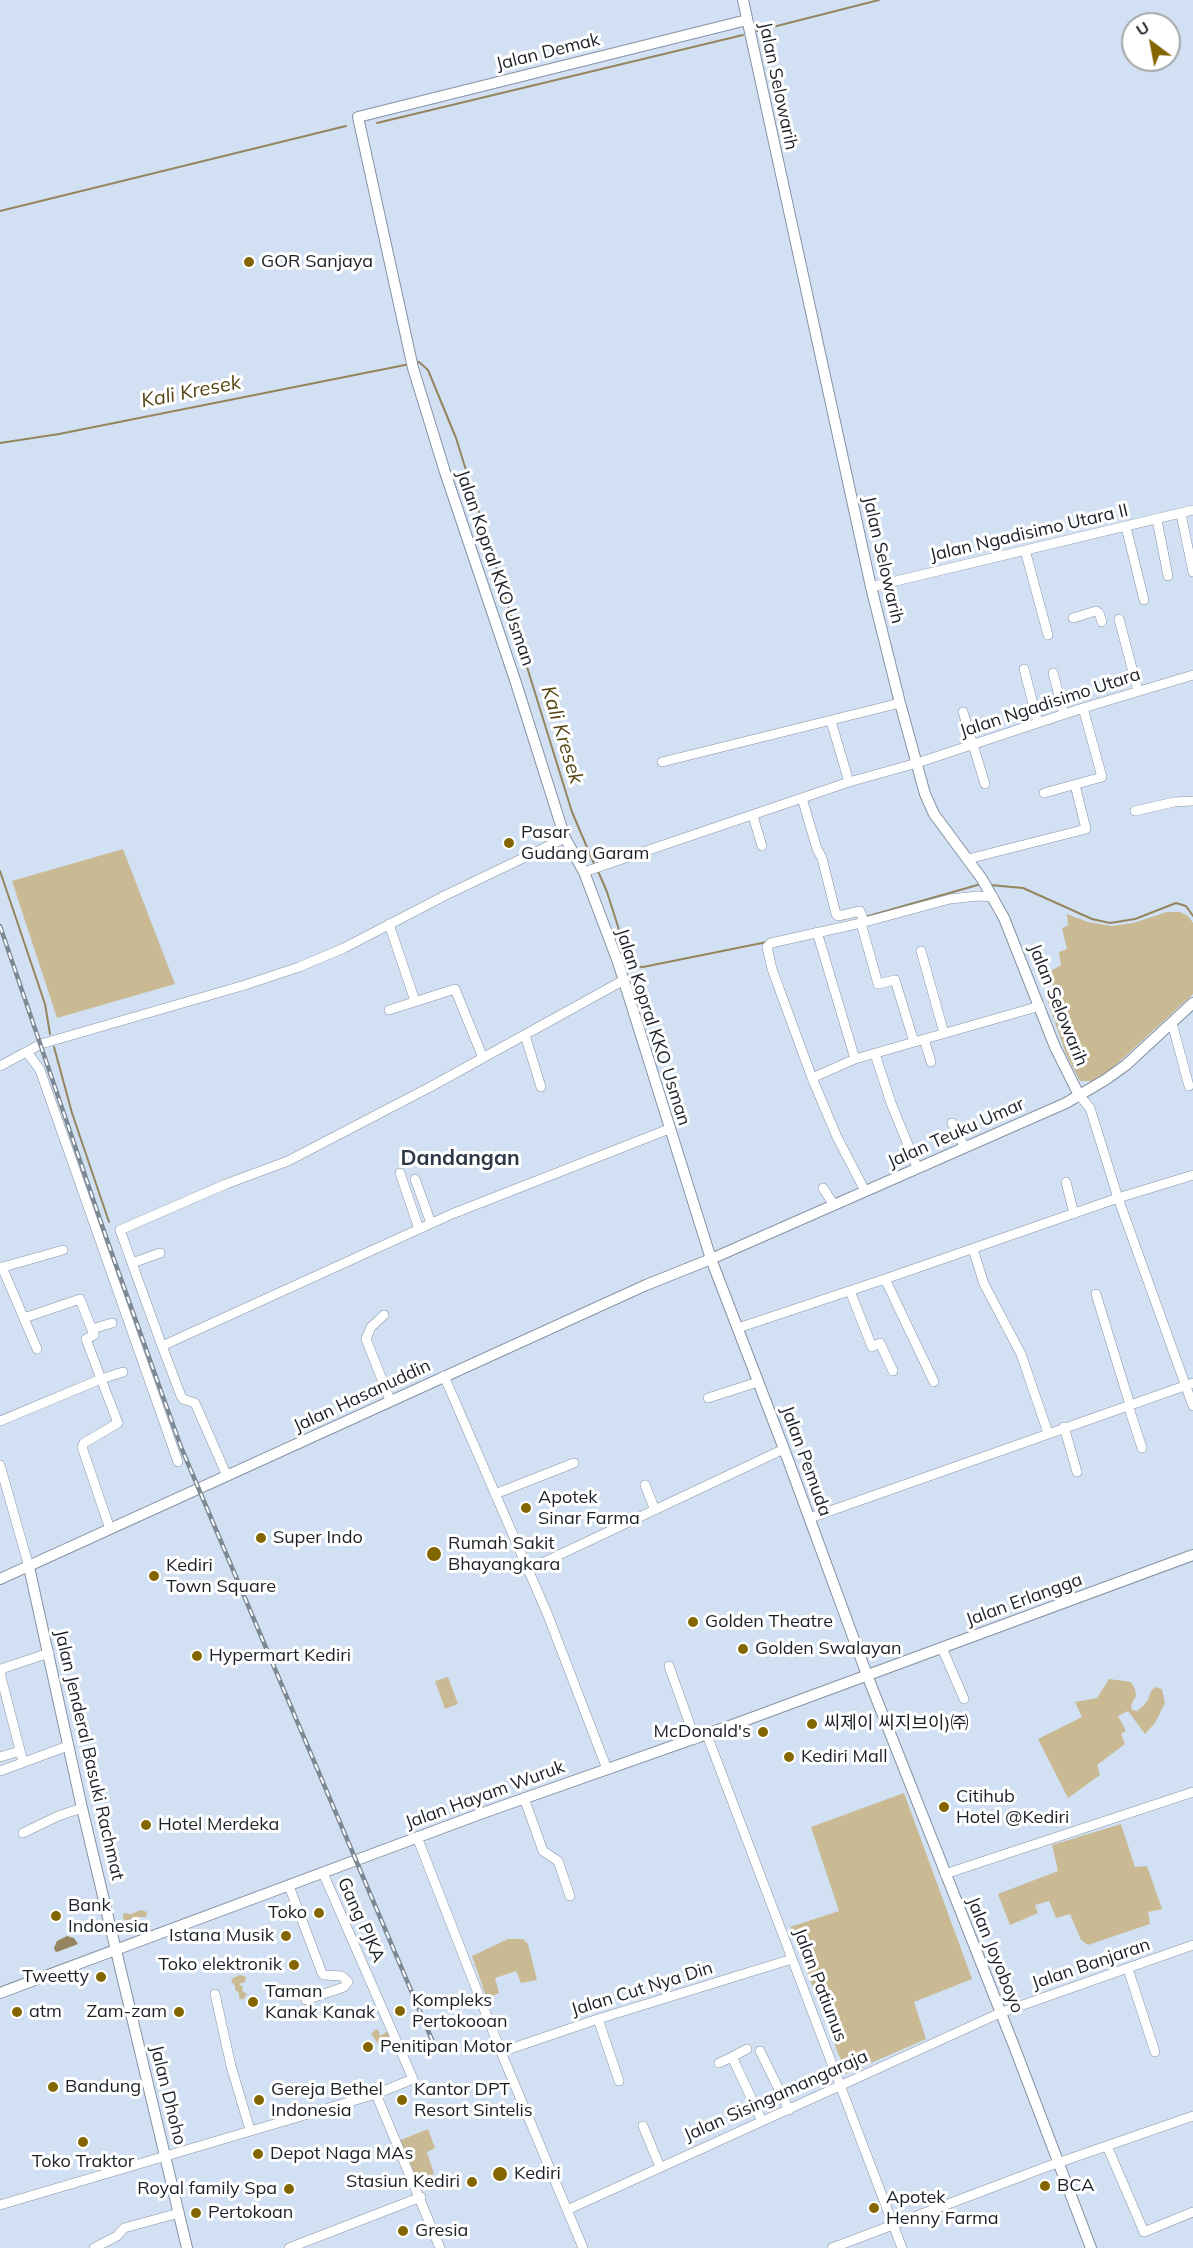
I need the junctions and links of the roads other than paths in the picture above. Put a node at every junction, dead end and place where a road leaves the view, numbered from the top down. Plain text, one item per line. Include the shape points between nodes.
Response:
1 (743, 0) edge
2 (747, 20) junction
3 (357, 117) joint
4 (1193, 510) edge
5 (1181, 514) junction
6 (1157, 520) junction
7 (1126, 527) junction
8 (1025, 550) junction
9 (1193, 572) edge
10 (1168, 576) dead end
11 (871, 586) junction
12 (1144, 600) dead end
13 (1099, 615) dead end
14 (1072, 618) dead end
15 (1119, 619) dead end
16 (1048, 635) dead end
17 (1024, 669) dead end
18 (1053, 673) dead end
19 (1193, 675) edge
20 (1138, 691) junction
21 (900, 703) junction
22 (1083, 708) junction
23 (963, 712) dead end
24 (1064, 714) junction
25 (831, 721) junction
26 (1038, 723) junction
27 (972, 745) junction
28 (662, 762) dead end
29 (917, 763) junction
30 (849, 782) junction
31 (985, 784) dead end
32 (1075, 785) junction
33 (1044, 794) dead end
34 (802, 798) junction
35 (1193, 801) edge
36 (1135, 811) dead end
37 (753, 816) junction
38 (565, 838) junction
39 (762, 846) dead end
40 (968, 859) junction
41 (590, 869) junction
42 (991, 895) junction
43 (863, 920) junction
44 (389, 924) junction
45 (817, 932) junction
46 (921, 951) dead end
47 (624, 980) junction
48 (415, 1001) junction
49 (1193, 1003) edge
50 (1040, 1006) junction
51 (389, 1010) dead end
52 (1172, 1023) junction
53 (944, 1033) junction
54 (525, 1035) junction
55 (924, 1039) junction
56 (914, 1042) junction
57 (27, 1052) junction
58 (875, 1054) junction
59 (483, 1058) junction
60 (855, 1059) junction
61 (931, 1062) dead end
62 (0, 1066) edge
63 (812, 1078) junction
64 (1189, 1086) dead end
65 (541, 1087) dead end
66 (1079, 1095) junction
67 (952, 1123) dead end
68 (669, 1129) junction
69 (964, 1146) junction
70 (917, 1167) junction
71 (400, 1173) dead end
72 (1193, 1175) edge
73 (415, 1179) dead end
74 (1066, 1182) dead end
75 (824, 1188) dead end
76 (865, 1191) junction
77 (1118, 1197) junction
78 (834, 1205) junction
79 (1074, 1214) junction
80 (431, 1223) junction
81 (419, 1228) junction
82 (973, 1249) junction
83 (63, 1250) dead end
84 (160, 1253) dead end
85 (711, 1259) junction
86 (132, 1263) junction
87 (1, 1268) edge
88 (885, 1279) junction
89 (850, 1291) junction
90 (1096, 1294) dead end
91 (384, 1315) dead end
92 (24, 1318) junction
93 (112, 1323) dead end
94 (738, 1328) junction
95 (92, 1329) junction
96 (162, 1346) junction
97 (37, 1349) dead end
98 (893, 1371) dead end
99 (123, 1372) dead end
100 (444, 1376) junction
101 (101, 1379) junction
102 (759, 1382) junction
103 (934, 1382) dead end
104 (1189, 1384) edge
105 (708, 1398) dead end
106 (390, 1400) junction
107 (1129, 1405) junction
108 (1193, 1406) edge
109 (0, 1421) edge
110 (1064, 1427) junction
111 (1048, 1433) junction
112 (1142, 1448) dead end
113 (784, 1449) junction
114 (178, 1462) dead end
115 (574, 1463) dead end
116 (0, 1465) edge
117 (1077, 1472) dead end
118 (227, 1476) junction
119 (645, 1485) dead end
120 (495, 1494) junction
121 (655, 1510) junction
122 (810, 1518) junction
123 (111, 1529) junction
124 (1193, 1555) edge
125 (28, 1567) junction
126 (527, 1570) junction
127 (0, 1579) edge
128 (942, 1648) junction
129 (49, 1653) junction
130 (669, 1666) dead end
131 (867, 1676) junction
132 (964, 1699) dead end
133 (707, 1734) junction
134 (695, 1739) junction
135 (68, 1746) junction
136 (20, 1751) junction
137 (0, 1757) edge
138 (23, 1762) junction
139 (607, 1769) junction
140 (0, 1771) edge
141 (1193, 1792) edge
142 (524, 1798) junction
143 (82, 1808) junction
144 (23, 1833) dead end
145 (417, 1838) junction
146 (323, 1873) junction
147 (945, 1874) junction
148 (289, 1886) junction
149 (570, 1896) dead end
150 (1193, 1945) edge
151 (116, 1950) junction
152 (792, 1959) junction
153 (1128, 1969) junction
154 (0, 1993) edge
155 (215, 1994) dead end
156 (306, 2000) dead end
157 (1000, 2013) junction
158 (598, 2019) junction
159 (747, 2049) dead end
160 (760, 2051) dead end
161 (501, 2052) junction
162 (1155, 2052) dead end
163 (732, 2057) junction
164 (719, 2063) dead end
165 (618, 2081) dead end
166 (841, 2086) junction
167 (376, 2094) junction
168 (789, 2110) junction
169 (1193, 2115) edge
170 (762, 2121) junction
171 (643, 2126) dead end
172 (250, 2130) junction
173 (1107, 2146) junction
174 (166, 2156) junction
175 (1059, 2162) junction
176 (660, 2167) junction
177 (421, 2197) junction
178 (0, 2205) edge
179 (567, 2211) junction
180 (1193, 2212) edge
181 (178, 2213) junction
182 (893, 2223) junction
183 (94, 2248) edge
184 (187, 2248) edge
185 (289, 2248) edge
186 (440, 2248) edge
187 (584, 2248) edge
188 (832, 2248) edge
189 (902, 2248) edge
190 (1091, 2248) edge

1 - 2 main road, Jalan Selowarih
2 - 3 main road, Jalan Demak
2 - 11 main road, Jalan Selowarih
3 - 38 main road, Jalan Kopral KKO Usman via 412,365
4 - 5 street, Jalan Ngadisimo Utara II
5 - 6 street, Jalan Ngadisimo Utara II
5 - 9 street
6 - 7 street, Jalan Ngadisimo Utara II
6 - 10 street
7 - 8 street, Jalan Ngadisimo Utara II
7 - 12 street
8 - 11 street, Jalan Ngadisimo Utara II
8 - 16 street
11 - 21 main road, Jalan Selowarih
13 - 14 street
15 - 20 street
17 - 26 street
18 - 24 street
19 - 20 street, Jalan Ngadisimo Utara
20 - 22 street, Jalan Ngadisimo Utara
21 - 25 street
21 - 29 main road, Jalan Selowarih
22 - 24 street, Jalan Ngadisimo Utara
22 - 32 street via 1103,774
23 - 27 street
24 - 26 street, Jalan Ngadisimo Utara
25 - 28 street
25 - 30 street
26 - 27 street, Jalan Ngadisimo Utara
27 - 29 street, Jalan Ngadisimo Utara
27 - 31 street
29 - 30 street, Jalan Ngadisimo Utara
29 - 40 main road, Jalan Selowarih via 929,804
30 - 34 street, Jalan Ngadisimo Utara
32 - 33 street
32 - 40 street via 1086,829
34 - 37 street, Jalan Ngadisimo Utara
34 - 43 street via 836,914
35 - 36 street
37 - 39 street
37 - 41 street, Jalan Ngadisimo Utara
38 - 41 main road, Jalan Kopral KKO Usman
38 - 44 street
40 - 42 main road, Jalan Selowarih
41 - 47 main road, Jalan Kopral KKO Usman
42 - 43 street via 950,899
42 - 50 main road, Jalan Selowarih
43 - 45 street
43 - 56 street via 878,984 895,980
44 - 48 street
44 - 57 street via 299,967 52,1041
45 - 60 street
45 - 63 street via 767,947
46 - 53 street
47 - 54 street
47 - 68 main road, Jalan Kopral KKO Usman
48 - 51 street
48 - 59 street via 455,989
49 - 52 main road, Jalan Teuku Umar
50 - 53 street
50 - 66 main road, Jalan Selowarih
52 - 64 street
52 - 66 main road, Jalan Teuku Umar via 1126,1065
53 - 55 street
54 - 59 street
54 - 65 street
55 - 56 street
55 - 61 street
56 - 58 street
57 - 62 street
57 - 114 street via 40,1070
58 - 60 street
58 - 70 street
59 - 86 street via 288,1161 120,1230
60 - 63 street
63 - 76 street
66 - 69 main road, Jalan Teuku Umar
66 - 77 street via 1090,1108
67 - 69 street
68 - 80 street
68 - 85 main road, Jalan Kopral KKO Usman
69 - 70 main road, Jalan Teuku Umar
70 - 76 main road, Jalan Teuku Umar
71 - 81 street
72 - 77 street
73 - 80 street
74 - 79 street
75 - 78 street
76 - 78 main road, Jalan Teuku Umar
77 - 79 street
77 - 104 street
78 - 85 main road, Jalan Teuku Umar
79 - 82 street
80 - 81 street
81 - 96 street
82 - 88 street
82 - 111 street via 984,1284 1021,1354
83 - 87 street
84 - 86 street
85 - 94 main road, Jalan Pemuda
85 - 100 main road, Jalan Hasanuddin
86 - 96 street
87 - 92 street
88 - 89 street
88 - 103 street
89 - 94 street
89 - 98 street via 872,1347 880,1343
90 - 107 street
91 - 106 street via 371,1327 366,1339
92 - 95 street via 80,1299
92 - 97 street
93 - 95 street
94 - 102 main road, Jalan Pemuda
95 - 101 street via 94,1335 86,1339
96 - 118 street via 181,1396 195,1403
99 - 101 street
100 - 106 main road, Jalan Hasanuddin
100 - 120 street
101 - 109 street
101 - 123 street via 118,1423 82,1447
102 - 105 street
102 - 113 main road, Jalan Pemuda
104 - 107 street
104 - 108 street
106 - 118 main road, Jalan Hasanuddin
107 - 110 street
107 - 112 street
110 - 111 street
110 - 117 street
111 - 122 street
113 - 121 street
113 - 122 main road, Jalan Pemuda
115 - 120 street
116 - 125 street
118 - 123 main road, Jalan Hasanuddin
119 - 121 street
120 - 126 street
121 - 126 street
122 - 131 main road, Jalan Pemuda
123 - 125 main road, Jalan Hasanuddin
124 - 128 main road, Jalan Erlangga
125 - 127 main road, Jalan Hasanuddin
125 - 129 main road, Jalan Jenderal Basuki Rachmat
126 - 139 street
128 - 131 main road, Jalan Erlangga
128 - 132 street
129 - 135 main road, Jalan Jenderal Basuki Rachmat
129 - 136 street via 1,1669
130 - 134 street
131 - 133 main road, Jalan Hayam Wuruk
131 - 147 main road, Jalan Joyoboyo
133 - 134 main road, Jalan Hayam Wuruk
133 - 152 street, Jalan Patiunus
134 - 139 main road, Jalan Hayam Wuruk
135 - 138 street
135 - 143 main road, Jalan Jenderal Basuki Rachmat
136 - 137 street
136 - 138 street
138 - 140 street
139 - 142 main road, Jalan Hayam Wuruk
141 - 147 street
142 - 145 main road, Jalan Hayam Wuruk
142 - 149 street via 543,1851 558,1861
143 - 144 street
143 - 151 main road, Jalan Jenderal Basuki Rachmat
145 - 146 main road, Jalan Hayam Wuruk
145 - 161 street
146 - 148 main road, Jalan Hayam Wuruk
146 - 167 street, Gang PJKA via 413,2079
147 - 157 main road, Jalan Joyoboyo
148 - 151 main road, Jalan Hayam Wuruk
148 - 156 street via 322,1973 342,1976 348,1982 344,1987
150 - 153 street, Jalan Banjaran
151 - 154 main road, Jalan Hayam Wuruk
151 - 174 main road, Jalan Dhoho
152 - 158 street, Jalan Cut Nya Din
152 - 166 street, Jalan Patiunus
153 - 157 street, Jalan Banjaran
153 - 162 street
155 - 172 street
157 - 166 street, Jalan Sisingamangaraja
157 - 175 main road, Jalan Joyoboyo
158 - 161 street, Jalan Cut Nya Din
158 - 165 street
159 - 163 street
160 - 168 street
161 - 179 street
163 - 164 street
163 - 170 street
166 - 168 street, Jalan Sisingamangaraja
166 - 182 street, Jalan Patiunus
167 - 172 street
167 - 177 street
168 - 170 street, Jalan Sisingamangaraja
169 - 173 street
170 - 176 street, Jalan Sisingamangaraja
171 - 176 street
172 - 174 street
173 - 175 street
173 - 180 street via 1144,2232
174 - 178 street
174 - 181 main road, Jalan Dhoho
175 - 182 street
175 - 190 main road, Jalan Joyoboyo
176 - 179 street, Jalan Sisingamangaraja
177 - 185 street
177 - 186 street
179 - 187 street
181 - 183 street via 130,2226
181 - 184 main road, Jalan Dhoho
182 - 188 street
182 - 189 street, Jalan Patiunus

